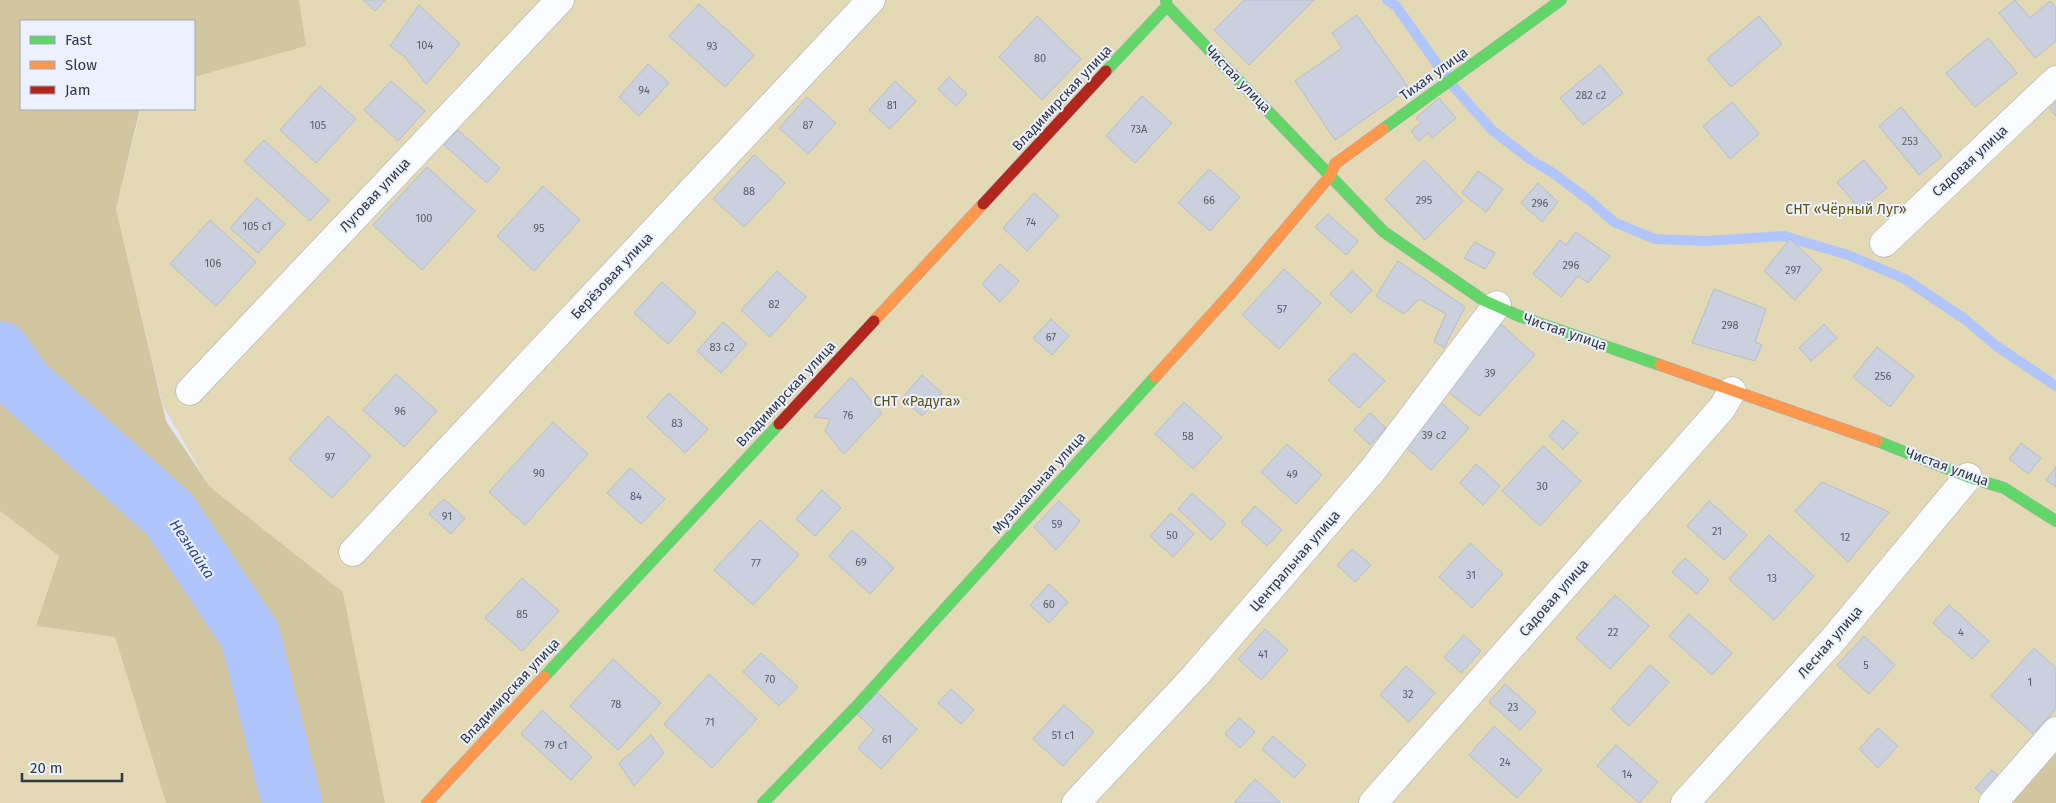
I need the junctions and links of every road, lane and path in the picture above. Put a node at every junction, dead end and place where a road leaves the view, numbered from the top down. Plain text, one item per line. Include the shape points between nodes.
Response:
1 (560, 0) edge
2 (871, 0) edge
3 (1562, 0) edge
4 (1166, 3) edge
5 (2056, 80) edge
6 (1330, 176) junction
7 (1884, 243) dead end
8 (1497, 305) junction
9 (190, 391) dead end
10 (1732, 391) junction
11 (1968, 477) junction
12 (2056, 521) edge
13 (353, 552) dead end
14 (2056, 731) edge
15 (427, 803) edge
16 (763, 803) edge
17 (1076, 803) edge
18 (1373, 803) edge
19 (1685, 803) edge
20 (1993, 803) edge

1 - 9 street, Луговая улица
2 - 13 street, Берёзовая улица
3 - 6 street, Тихая улица via 1335,164
4 - 6 street, Чистая улица
4 - 15 street, Владимирская улица
5 - 7 street, Садовая улица
6 - 8 street, Чистая улица via 1384,232 1483,300
6 - 16 street, Музыкальная улица via 1232,292 855,708
8 - 10 street, Чистая улица via 1519,316
8 - 17 street, Центральная улица via 1372,471 1195,676
10 - 11 street, Чистая улица via 1847,429
10 - 18 street, Садовая улица via 1722,408
11 - 12 street, Чистая улица via 2004,488
11 - 19 street, Лесная улица via 1832,642
14 - 20 street

